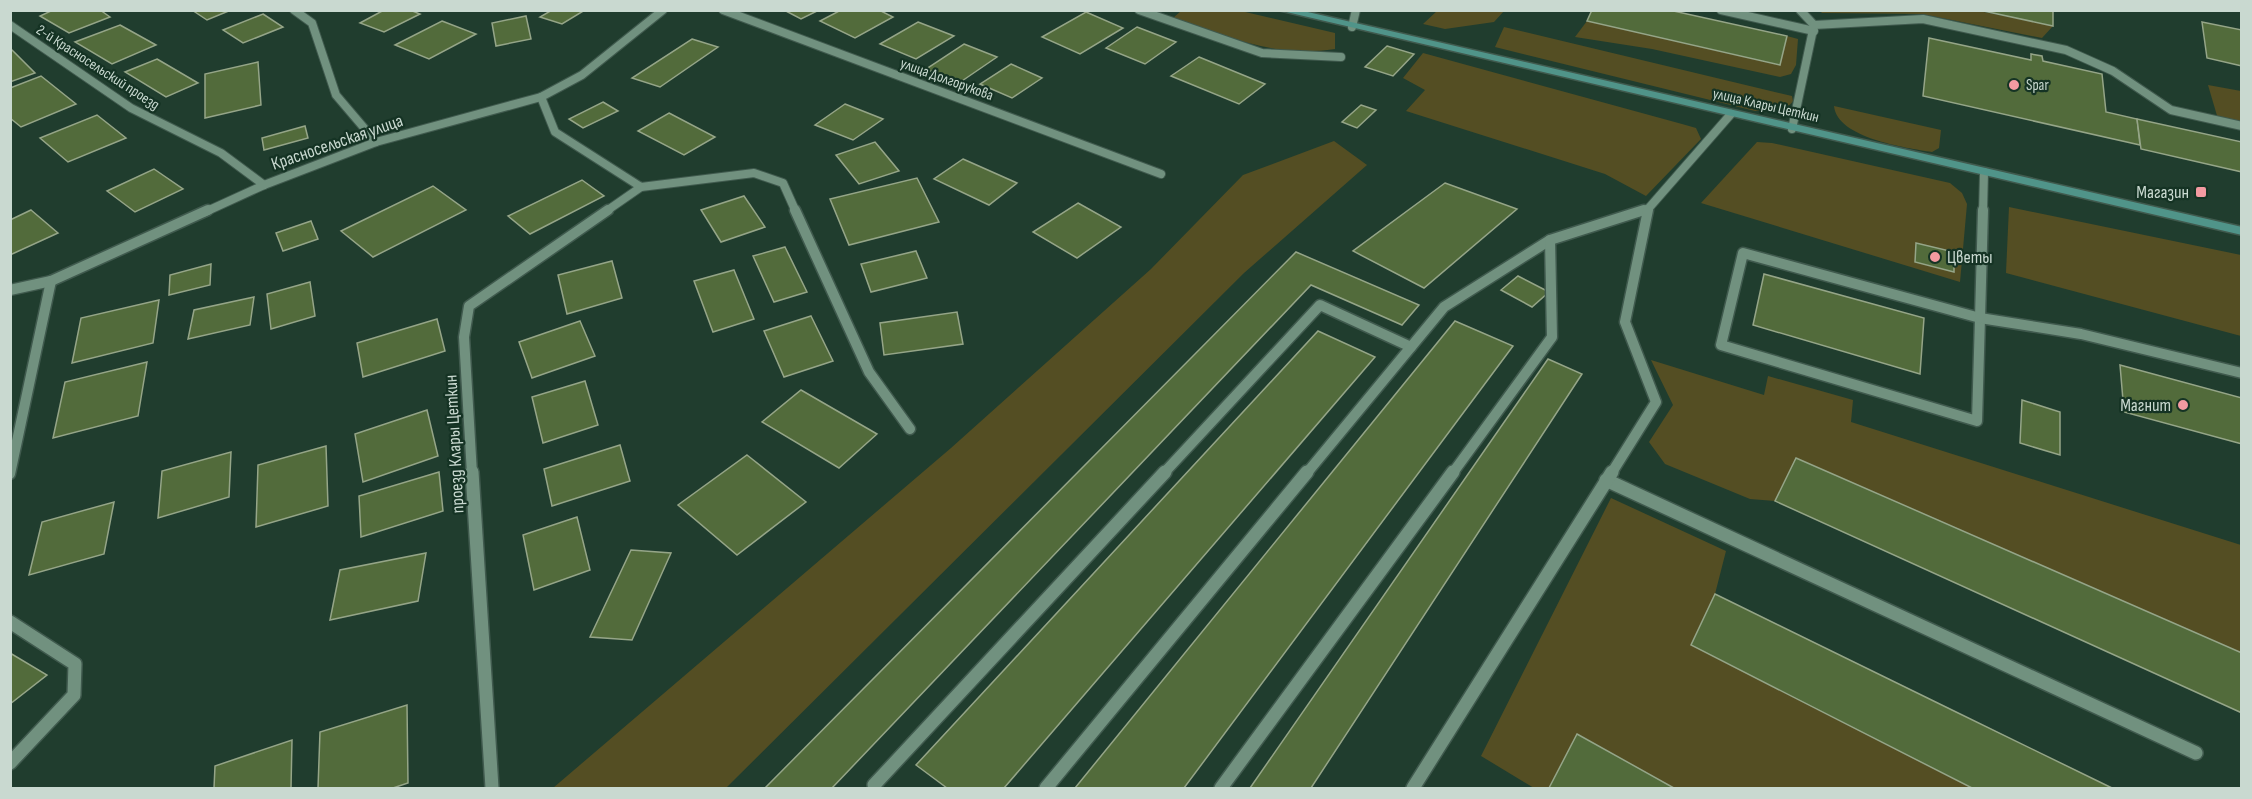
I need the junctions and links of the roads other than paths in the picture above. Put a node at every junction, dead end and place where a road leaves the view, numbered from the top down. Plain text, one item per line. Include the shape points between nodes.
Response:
1 (294, 10) edge
2 (663, 10) edge
3 (723, 10) edge
4 (1139, 10) edge
5 (1283, 10) edge
6 (1356, 10) edge
7 (1721, 10) edge
8 (1800, 10) edge
9 (10, 25) edge
10 (1352, 27) junction
11 (1814, 28) junction
12 (1341, 57) dead end
13 (541, 97) junction
14 (1731, 114) junction
15 (2241, 126) edge
16 (1792, 129) junction
17 (375, 142) junction
18 (1984, 172) junction
19 (1161, 174) dead end
20 (264, 185) junction
21 (641, 187) junction
22 (1648, 209) junction
23 (2241, 231) edge
24 (1550, 240) junction
25 (51, 281) junction
26 (10, 290) edge
27 (1980, 318) junction
28 (1411, 347) junction
29 (2241, 373) edge
30 (910, 429) dead end
31 (10, 474) edge
32 (1606, 480) junction
33 (10, 622) edge
34 (2196, 753) dead end
35 (10, 763) edge
36 (874, 787) edge
37 (492, 789) edge
38 (1046, 789) edge
39 (1221, 789) edge
40 (1413, 789) edge

1 - 17 street via 312,23 336,95
2 - 13 street, Красносельская улица via 582,75
3 - 19 street, улица Долгорукова
4 - 12 street via 1262,53
5 - 10 main road, улица Клары Цеткин
6 - 10 street
7 - 11 street
8 - 11 street
9 - 20 street, 2-й Красносельский проезд via 131,108 221,153
10 - 14 main road, улица Клары Цеткин
11 - 15 street via 1923,19 2066,50 2113,71 2171,110
11 - 16 street
13 - 17 street, Красносельская улица
13 - 21 street via 555,132
14 - 16 main road, улица Клары Цеткин
14 - 22 street
16 - 18 main road, улица Клары Цеткин
17 - 20 street, Красносельская улица
18 - 23 main road, улица Клары Цеткин
18 - 27 street
20 - 25 street, Красносельская улица
21 - 30 street via 754,173 783,183 869,372
21 - 37 street, проезд Клары Цеткин via 470,306 464,337
22 - 24 street
22 - 32 street via 1625,322 1656,402
24 - 28 street via 1444,307
24 - 39 street via 1552,338
25 - 26 street, Красносельская улица
25 - 31 street
27 - 27 street via 1743,253 1721,345 1977,421
27 - 29 street via 2081,333
28 - 36 street via 1320,305
28 - 38 street
32 - 34 street
32 - 40 street
33 - 35 street via 75,664 74,695

